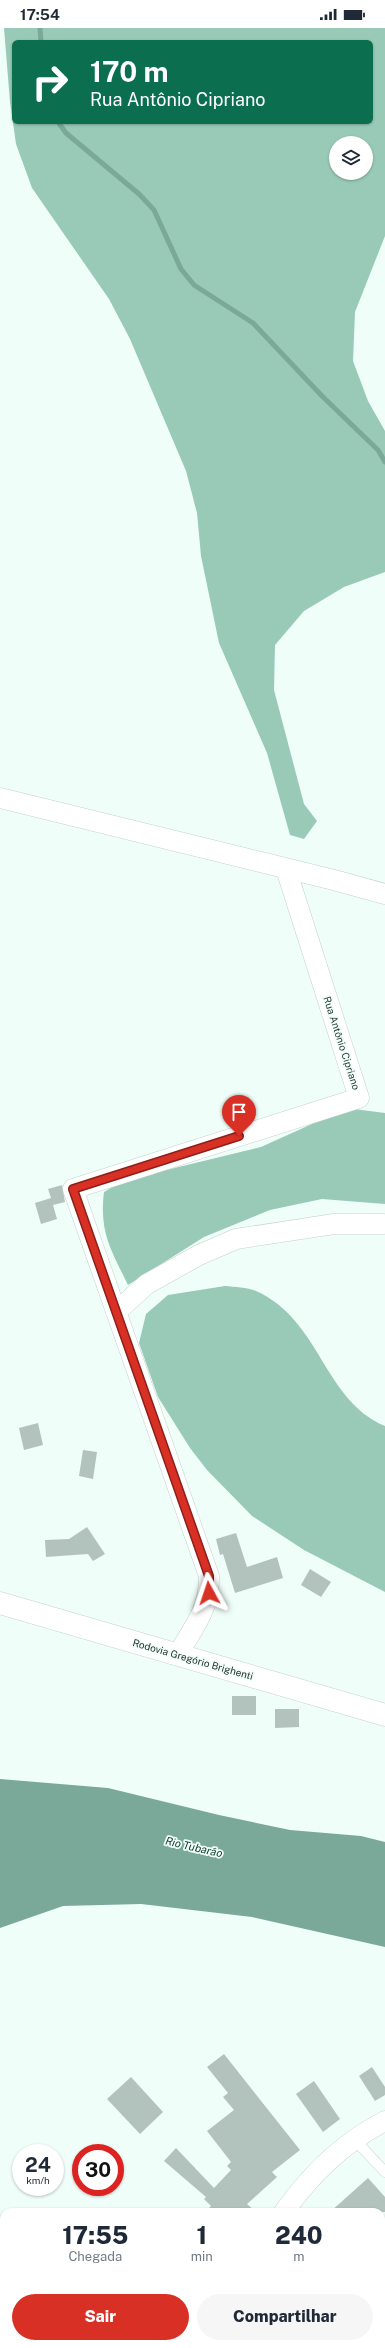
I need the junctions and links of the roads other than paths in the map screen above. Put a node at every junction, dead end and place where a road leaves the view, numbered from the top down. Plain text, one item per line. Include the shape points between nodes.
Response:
1 (0, 798) edge
2 (286, 869) junction
3 (385, 894) edge
4 (383, 1224) dead end
5 (116, 1312) junction
6 (0, 1603) edge
7 (178, 1654) junction
8 (385, 1715) edge
9 (385, 2120) edge
10 (354, 2139) junction
11 (385, 2172) edge
12 (287, 2208) edge

1 - 2 street
2 - 3 street
2 - 5 street, Rua Antônio Cipriano via 359,1098 73,1189
4 - 5 street via 334,1224 236,1239 147,1284
5 - 7 street, Rua Antônio Cipriano via 209,1576 209,1593 204,1609
6 - 7 main road, Rodovia Gregório Brighenti
7 - 8 main road, Rodovia Gregório Brighenti
9 - 10 street
10 - 11 lane
10 - 12 street via 332,2156

